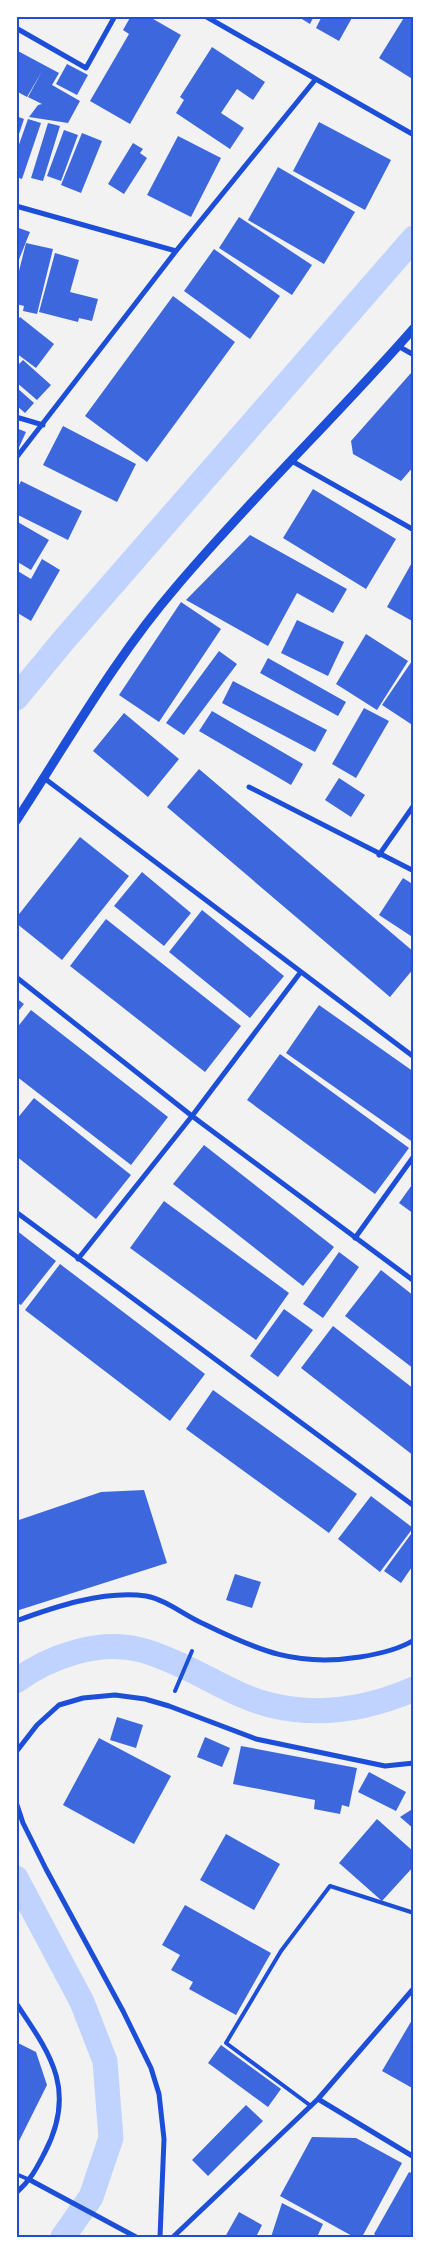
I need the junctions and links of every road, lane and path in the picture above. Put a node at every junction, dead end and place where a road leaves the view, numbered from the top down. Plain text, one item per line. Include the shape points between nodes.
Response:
1 (115, 16) edge
2 (205, 16) edge
3 (16, 28) edge
4 (315, 80) junction
5 (414, 135) edge
6 (16, 206) edge
7 (176, 252) junction
8 (414, 328) edge
9 (398, 346) junction
10 (414, 355) edge
11 (16, 417) edge
12 (43, 425) junction
13 (16, 458) edge
14 (289, 460) junction
15 (414, 530) edge
16 (44, 778) junction
17 (249, 787) dead end
18 (414, 805) edge
19 (16, 821) edge
20 (379, 855) junction
21 (414, 871) edge
22 (300, 973) junction
23 (16, 977) edge
24 (414, 1057) edge
25 (192, 1116) junction
26 (414, 1156) edge
27 (16, 1212) edge
28 (355, 1238) junction
29 (78, 1259) junction
30 (414, 1281) edge
31 (414, 1506) edge
32 (16, 1621) edge
33 (414, 1640) edge
34 (192, 1650) dead end
35 (175, 1691) dead end
36 (16, 1752) edge
37 (414, 1763) edge
38 (16, 1802) edge
39 (414, 1913) edge
40 (414, 1988) edge
41 (16, 2003) edge
42 (318, 2099) junction
43 (311, 2106) junction
44 (414, 2158) edge
45 (16, 2174) edge
46 (30, 2180) junction
47 (16, 2193) edge
48 (136, 2237) edge
49 (160, 2237) edge
50 (173, 2237) edge

1 - 3 street via 86,68
2 - 4 street
4 - 5 street
4 - 7 street
6 - 7 street
7 - 12 street
8 - 9 street
9 - 10 street
9 - 14 street
11 - 12 street
12 - 13 street
14 - 15 street
14 - 16 street via 175,587 136,637 94,696
16 - 19 street
16 - 22 street
17 - 20 street
18 - 20 street
20 - 21 street
22 - 24 street
22 - 25 street
23 - 25 street
25 - 28 street
25 - 29 street
26 - 28 street
27 - 29 street
28 - 30 street
29 - 31 street
32 - 33 street via 62,1605 133,1595 159,1600 202,1624 284,1657 339,1661 379,1654
34 - 35 lane
36 - 37 street via 37,1725 59,1705 77,1699 115,1695 169,1706 256,1739 385,1766
38 - 49 street via 46,1869 151,2068 159,2094 164,2138
39 - 43 lane via 330,1886 281,1951 226,2044
40 - 42 street
41 - 46 street via 51,2060 61,2106 51,2140
42 - 43 street
42 - 44 street
43 - 50 street
45 - 46 lane
46 - 47 street
46 - 48 street

